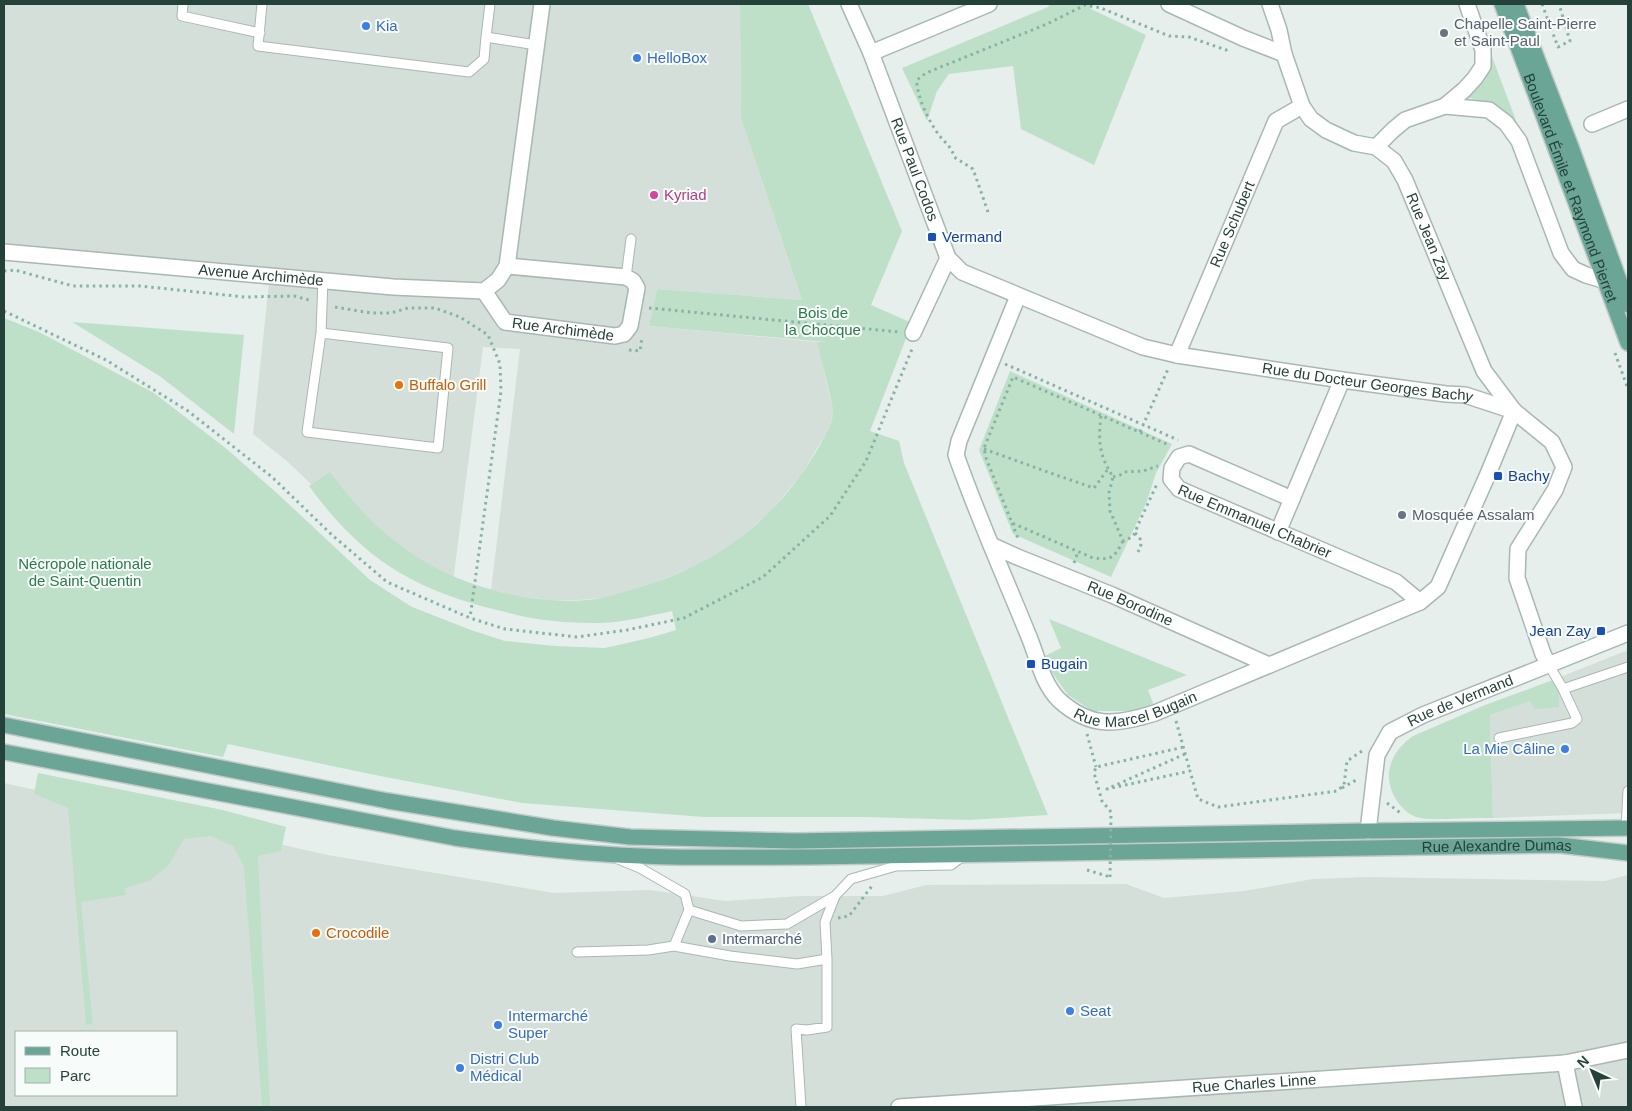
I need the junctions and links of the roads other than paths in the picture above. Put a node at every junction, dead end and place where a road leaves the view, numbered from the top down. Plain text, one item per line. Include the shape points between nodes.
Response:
1 (183, 4) edge
2 (262, 4) edge
3 (490, 4) edge
4 (542, 4) edge
5 (850, 4) edge
6 (989, 4) edge
7 (1169, 4) edge
8 (1270, 4) edge
9 (1467, 4) edge
10 (1502, 4) edge
11 (1516, 4) edge
12 (260, 33) junction
13 (486, 37) junction
14 (536, 45) junction
15 (871, 52) junction
16 (1284, 54) junction
17 (1302, 106) junction
18 (1445, 106) junction
19 (1628, 109) edge
20 (1592, 124) dead end
21 (1376, 147) junction
22 (631, 239) dead end
23 (4, 252) edge
24 (948, 258) junction
25 (507, 266) junction
26 (626, 277) junction
27 (323, 280) junction
28 (1606, 281) junction
29 (484, 291) junction
30 (1018, 296) junction
31 (1628, 305) edge
32 (321, 333) junction
33 (914, 333) road end
34 (1628, 343) edge
35 (1177, 355) junction
36 (1342, 380) junction
37 (1514, 411) junction
38 (1292, 499) junction
39 (1278, 532) junction
40 (991, 545) junction
41 (1420, 602) junction
42 (1628, 633) edge
43 (1549, 664) junction
44 (1269, 665) junction
45 (1628, 667) edge
46 (1563, 689) junction
47 (4, 725) edge
48 (1499, 738) dead end
49 (4, 752) edge
50 (1628, 791) edge
51 (1627, 828) edge
52 (1368, 831) junction
53 (1151, 851) junction
54 (1628, 853) edge
55 (604, 854) junction
56 (964, 855) junction
57 (835, 896) junction
58 (689, 910) junction
59 (674, 946) junction
60 (577, 952) dead end
61 (827, 959) junction
62 (1628, 1050) edge
63 (1565, 1063) junction
64 (801, 1107) edge
65 (899, 1107) edge
66 (1574, 1107) edge

1 - 12 lane via 182,16
2 - 12 lane
3 - 13 lane
4 - 14 street
5 - 15 street, Rue Paul Codos
6 - 15 street
7 - 16 street
8 - 16 street
9 - 18 street via 1483,50 1483,66 1464,90
10 - 28 main road, Boulevard Émile et Raymond Pierret
11 - 31 main road, Boulevard Émile et Raymond Pierret
12 - 13 lane via 258,46 469,72 484,59
13 - 14 lane
14 - 25 street
15 - 24 street, Rue Paul Codos
16 - 17 street
17 - 21 street, Rue Jean Zay via 1311,119 1326,130 1354,143
17 - 35 street, Rue Schubert via 1276,121
18 - 21 street via 1405,120
18 - 28 street via 1489,110 1506,123 1519,141 1560,254 1573,269
19 - 20 street
21 - 37 street, Rue Jean Zay via 1394,161 1405,180 1484,371
22 - 26 lane
23 - 27 street, Avenue Archimède
24 - 30 street, Rue du Docteur Georges Bachy via 962,272
24 - 33 street
25 - 26 street
25 - 29 street via 498,280
26 - 29 street, Rue Archimède via 637,288 634,306 630,326 624,334 615,336 505,322
27 - 29 street, Avenue Archimède
27 - 32 lane
28 - 34 main road, Boulevard Émile et Raymond Pierret
30 - 35 street, Rue du Docteur Georges Bachy via 1143,346
30 - 40 street, Rue Marcel Bugain via 959,441 956,456
32 - 32 lane via 307,432 438,448 448,348
35 - 36 street, Rue du Docteur Georges Bachy
36 - 37 street, Rue du Docteur Georges Bachy via 1465,395
36 - 38 street
37 - 41 street, Rue Marcel Bugain via 1438,587
37 - 43 street, Rue du Docteur Georges Bachy via 1552,442 1564,467 1555,490 1518,549 1517,578
38 - 39 street
38 - 39 street, Rue Emmanuel Chabrier via 1189,454 1179,457 1172,468 1171,479 1179,489
39 - 41 street, Rue Emmanuel Chabrier via 1396,582
40 - 44 street, Rue Borodine
40 - 44 street, Rue Marcel Bugain via 1046,684 1059,699 1086,717 1116,723 1131,720
41 - 44 street, Rue Marcel Bugain
42 - 43 street, Rue de Vermand
43 - 46 lane
43 - 52 street, Rue de Vermand via 1423,715 1390,732 1377,755
45 - 46 lane
46 - 48 lane via 1577,718 1572,723
47 - 52 main road, Rue Alexandre Dumas via 388,801 630,837 795,841
49 - 55 main road, Rue Alexandre Dumas via 445,836
50 - 51 lane
51 - 52 main road, Rue Alexandre Dumas
52 - 53 main road via 1357,840 1166,844
53 - 54 main road, Rue Alexandre Dumas via 1559,845
53 - 56 main road, Rue Alexandre Dumas
55 - 56 main road, Rue Alexandre Dumas via 698,857
55 - 58 lane via 640,868 684,894
56 - 57 lane via 951,865 896,866 851,878
57 - 58 lane via 787,924 741,926
57 - 61 lane via 825,922
58 - 59 lane
59 - 60 lane
59 - 61 lane via 797,964
61 - 64 lane via 828,1027 796,1029
62 - 63 street, Rue Charles Linne
63 - 65 street, Rue Charles Linne
63 - 66 street

